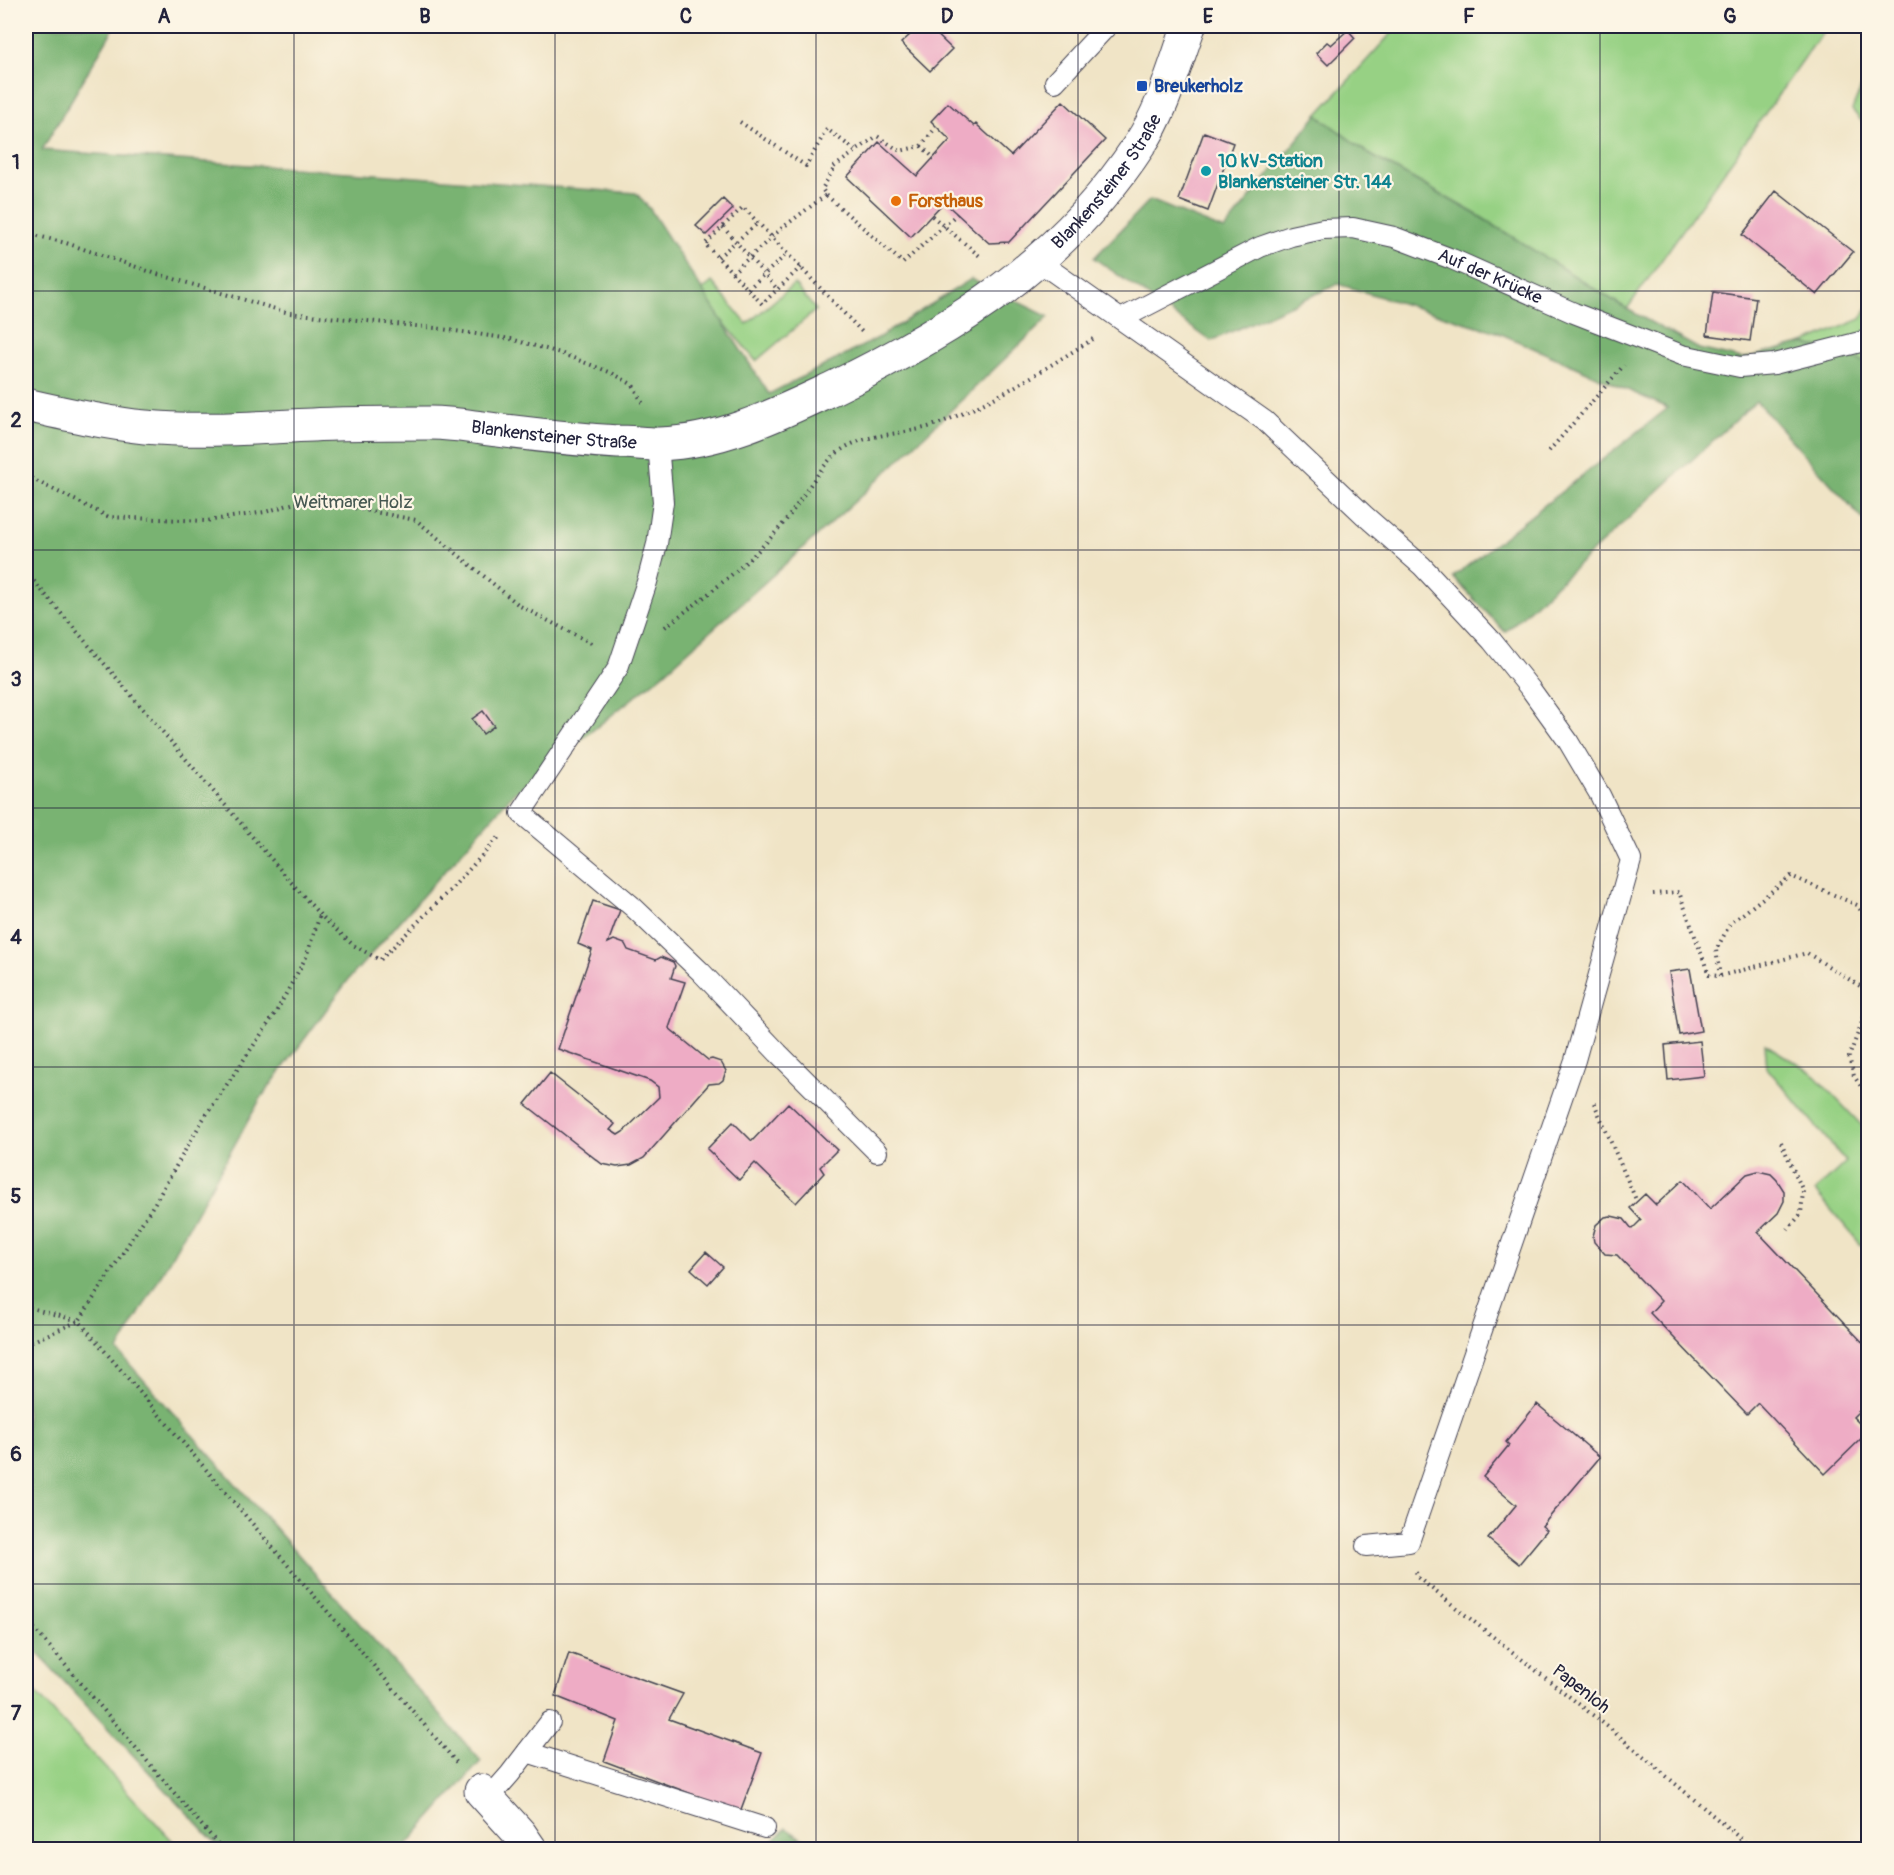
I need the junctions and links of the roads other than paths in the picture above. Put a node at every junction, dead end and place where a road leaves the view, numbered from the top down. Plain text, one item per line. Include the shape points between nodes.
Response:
1 (1107, 26) edge
2 (1189, 26) edge
3 (1055, 82) dead end
4 (1038, 261) junction
5 (1121, 319) junction
6 (1869, 340) edge
7 (26, 405) edge
8 (658, 444) junction
9 (877, 1152) dead end
10 (1366, 1546) dead end
11 (549, 1722) dead end
12 (527, 1752) junction
13 (484, 1795) joint
14 (765, 1828) dead end
15 (531, 1850) edge

1 - 3 lane
2 - 4 street, Blankensteiner Straße via 1164,96 1142,142 1074,229
4 - 5 lane, Blankensteiner Straße
4 - 8 street, Blankensteiner Straße via 996,296 890,361 775,416 708,438
5 - 6 lane, Auf der Krücke via 1260,247 1323,228 1353,228 1394,237 1682,355 1740,367 1774,364
5 - 10 lane, Blankensteiner Straße via 1265,421 1422,566 1498,650 1568,741 1600,795 1631,860 1575,1060 1409,1542
7 - 8 street, Blankensteiner Straße via 148,427 233,429 442,423 568,439
8 - 9 lane via 663,502 657,544 618,668 521,813 633,907
11 - 12 lane
12 - 13 lane
12 - 14 lane
13 - 15 street

